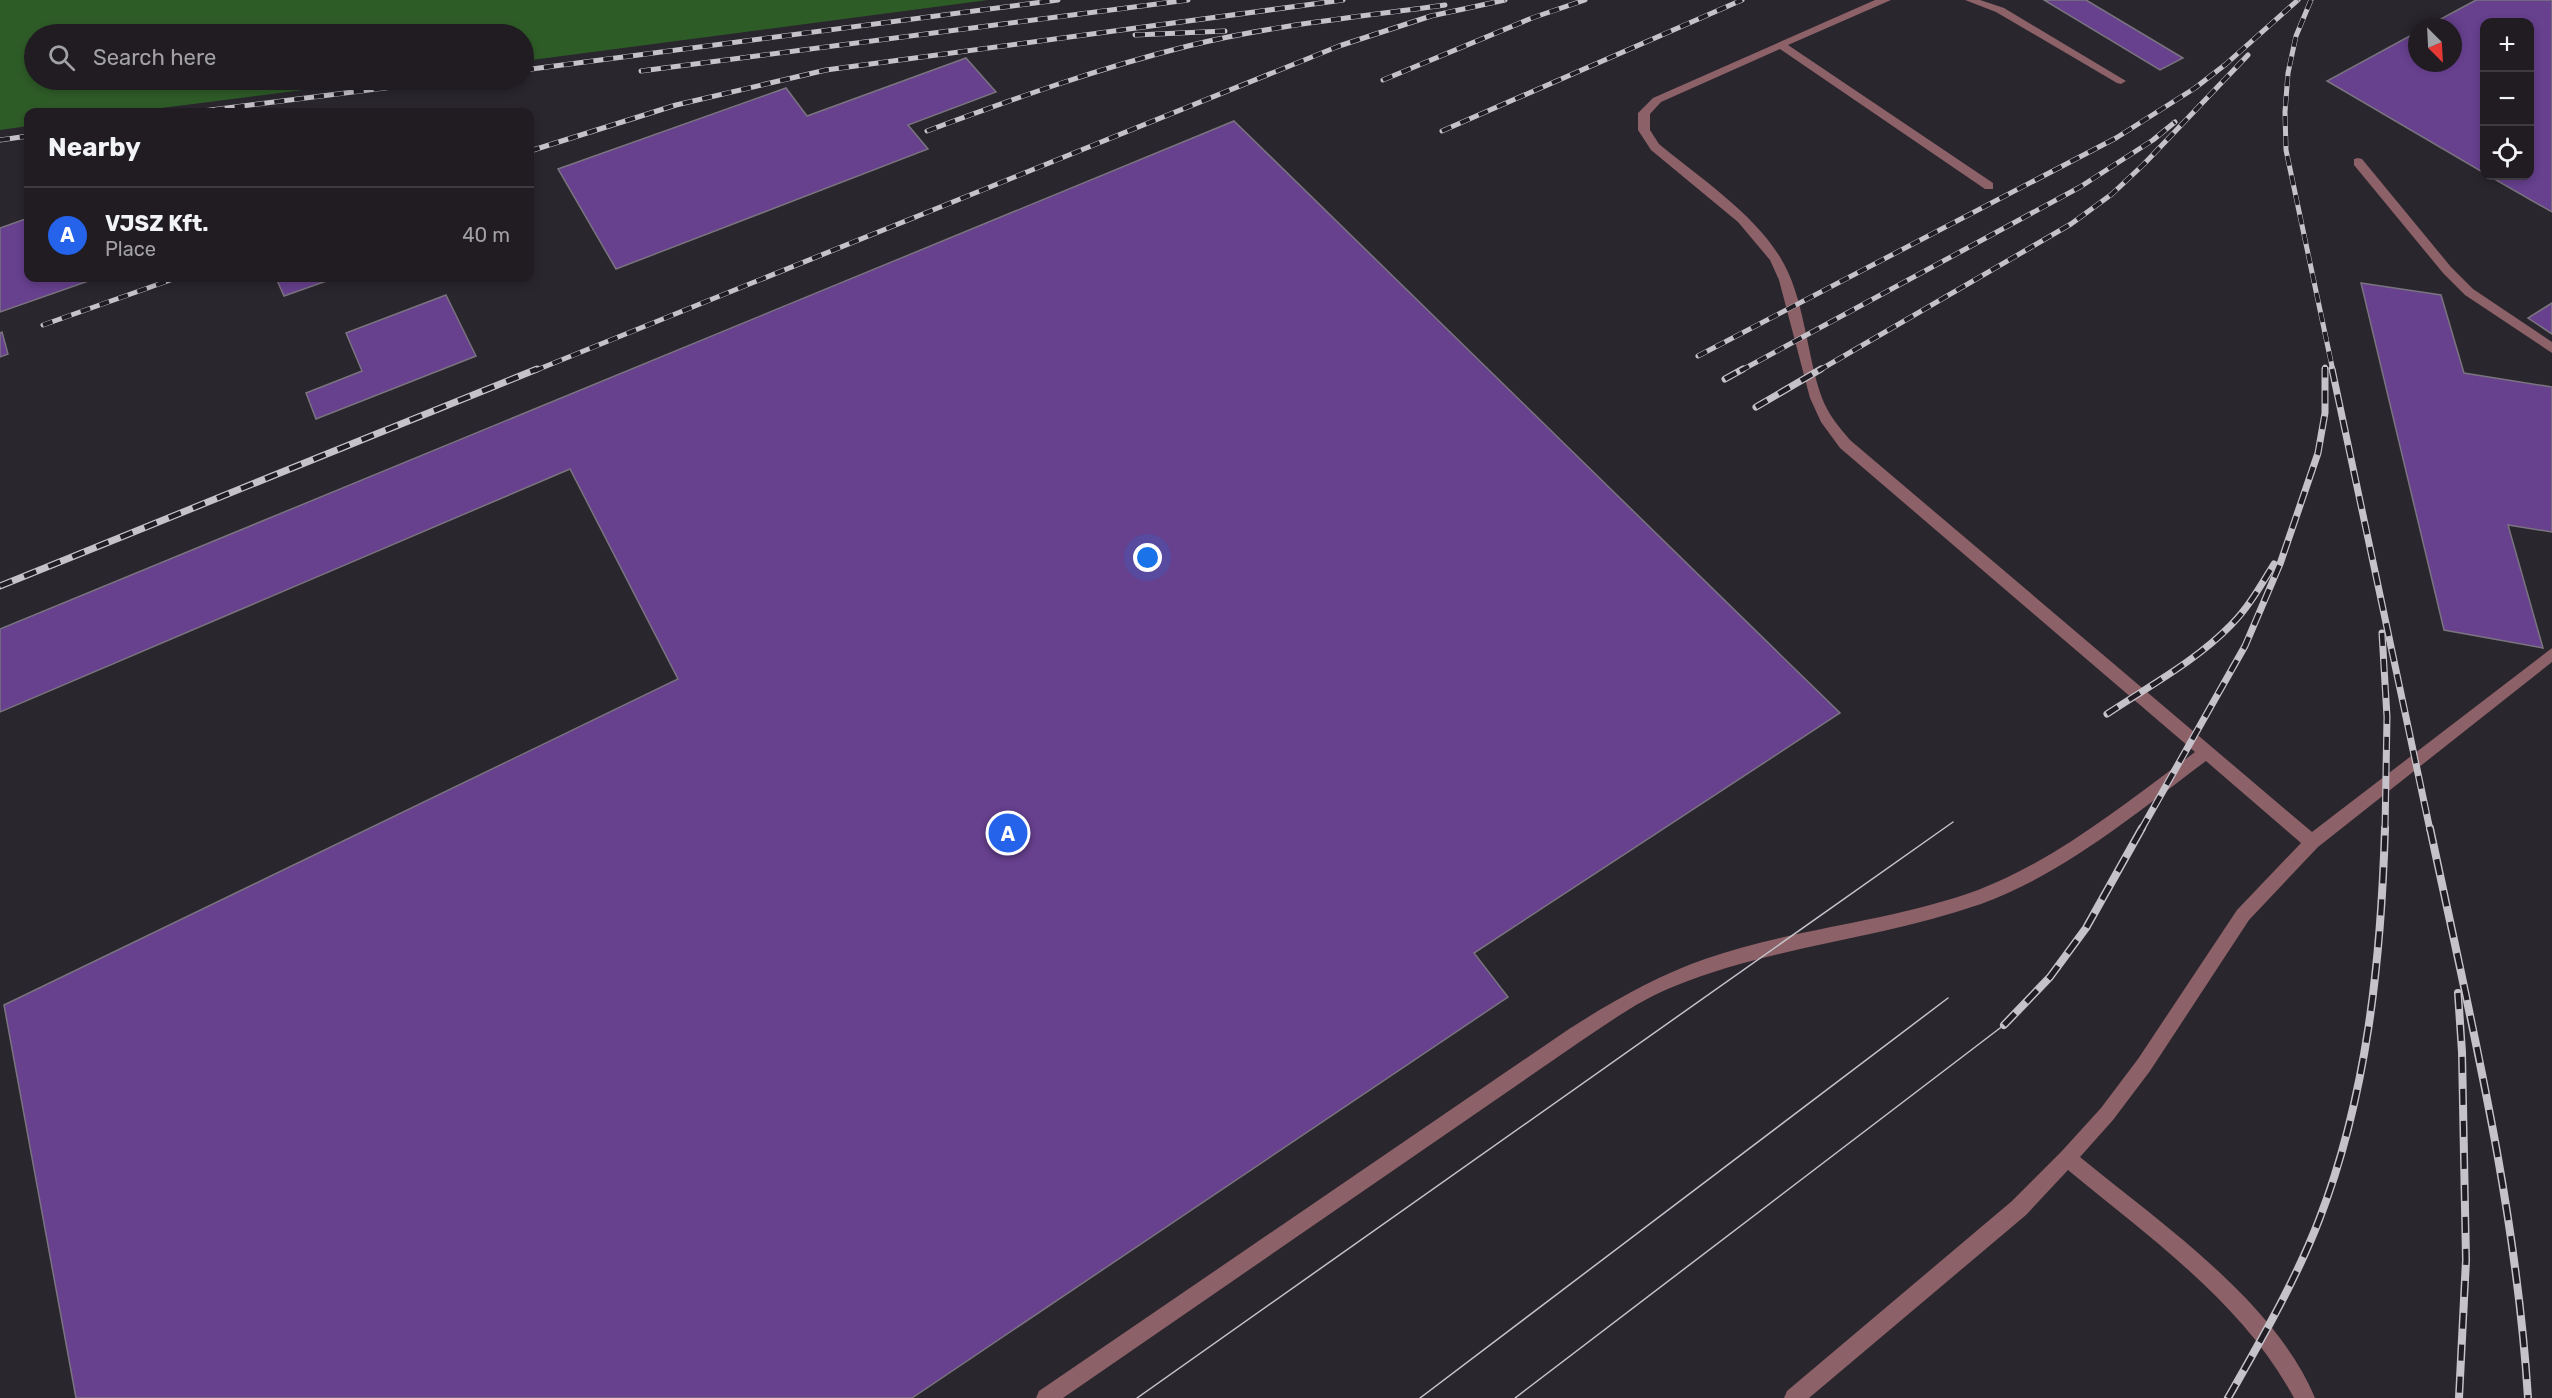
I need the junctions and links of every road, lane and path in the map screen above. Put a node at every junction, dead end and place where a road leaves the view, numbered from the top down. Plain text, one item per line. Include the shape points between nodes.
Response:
1 (1886, 0) edge
2 (1970, 0) edge
3 (1781, 45) junction
4 (2121, 81) dead end
5 (2358, 162) dead end
6 (1989, 186) dead end
7 (2552, 348) edge
8 (2552, 654) edge
9 (2207, 752) junction
10 (2312, 842) junction
11 (2067, 1158) junction
12 (1046, 1398) edge
13 (1794, 1398) edge
14 (2305, 1398) edge

1 - 3 lane
2 - 4 lane via 2000,10
3 - 6 lane
3 - 9 lane via 1657,99 1644,113 1644,130 1650,140 1742,219 1775,258 1785,280 1816,398 1845,444
5 - 7 lane via 2469,292
8 - 10 lane
9 - 10 lane
9 - 12 lane via 2060,858 1981,896 1723,961 1669,980 1623,1005
10 - 11 lane via 2243,915 2144,1065
11 - 13 lane via 2019,1208
11 - 14 lane via 2225,1292 2283,1359

